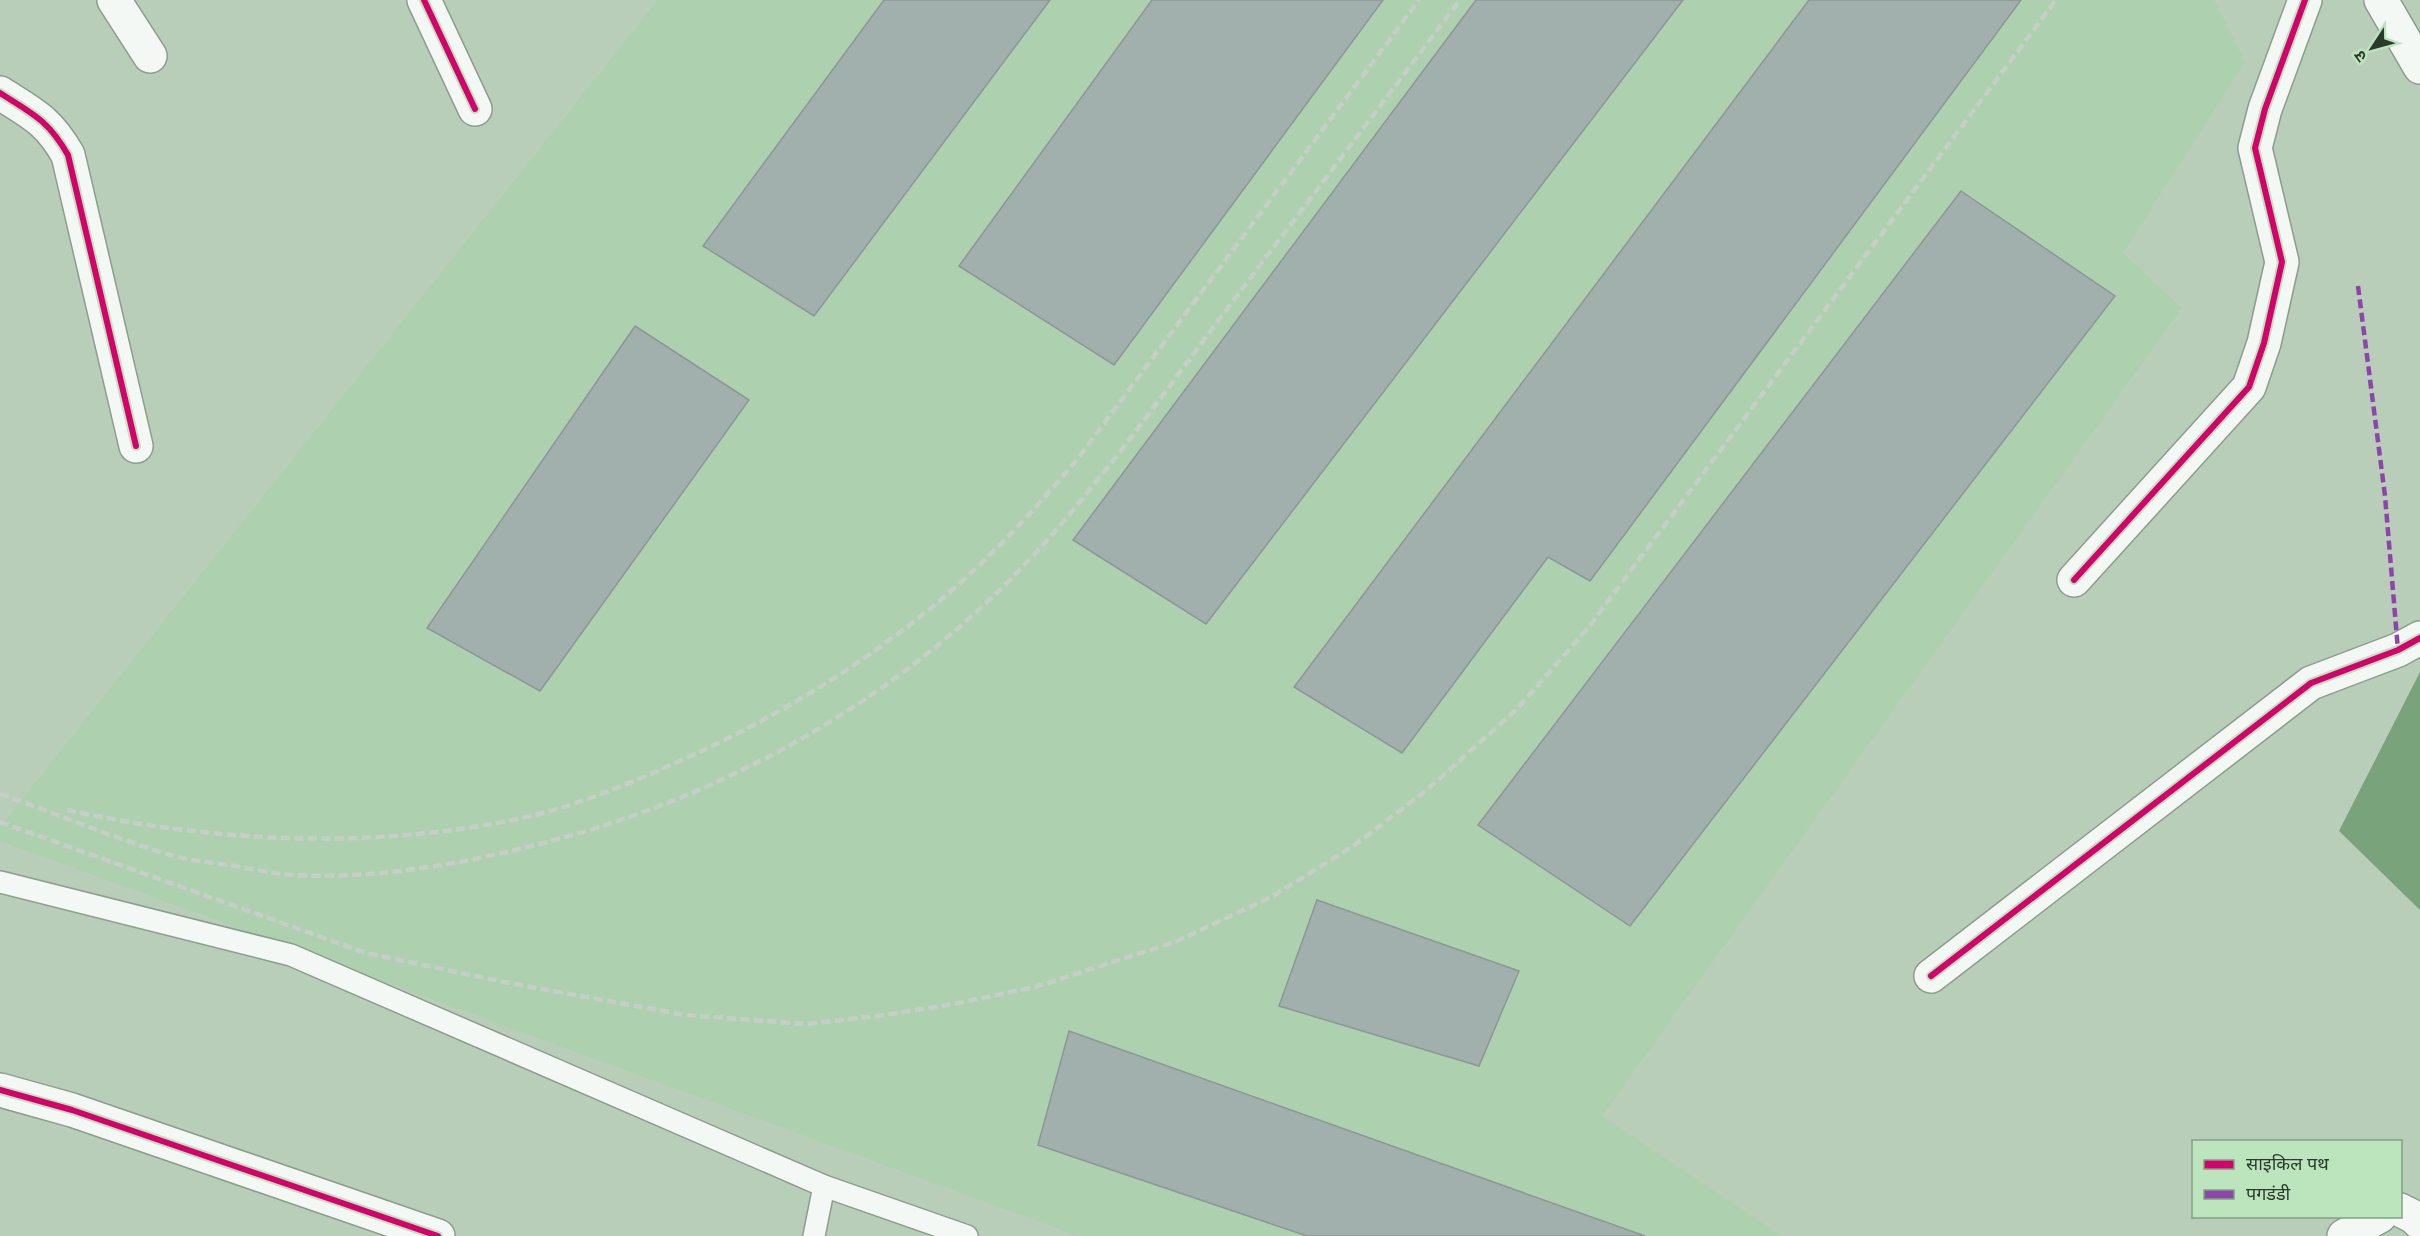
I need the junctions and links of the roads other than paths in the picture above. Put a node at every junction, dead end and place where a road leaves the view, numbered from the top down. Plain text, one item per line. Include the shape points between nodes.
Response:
1 (114, 0) edge
2 (424, 0) edge
3 (2305, 0) edge
4 (2381, 0) edge
5 (150, 56) dead end
6 (2420, 67) edge
7 (0, 93) edge
8 (475, 109) dead end
9 (136, 446) dead end
10 (2074, 580) dead end
11 (2420, 638) edge
12 (0, 882) edge
13 (1931, 976) dead end
14 (0, 1090) edge
15 (824, 1186) junction
16 (2402, 1211) edge
17 (2376, 1218) edge
18 (2420, 1223) edge
19 (438, 1236) edge
20 (814, 1236) edge
21 (967, 1236) edge
22 (2344, 1236) edge

1 - 5 street
2 - 8 street
3 - 10 street via 2265,109 2255,148 2282,262 2264,343 2248,387
4 - 6 street
7 - 9 street via 40,118 56,134 68,155
11 - 13 street via 2311,683
12 - 15 lane via 291,955
14 - 19 street via 72,1110
15 - 20 lane
15 - 21 lane
16 - 18 street
17 - 22 street

